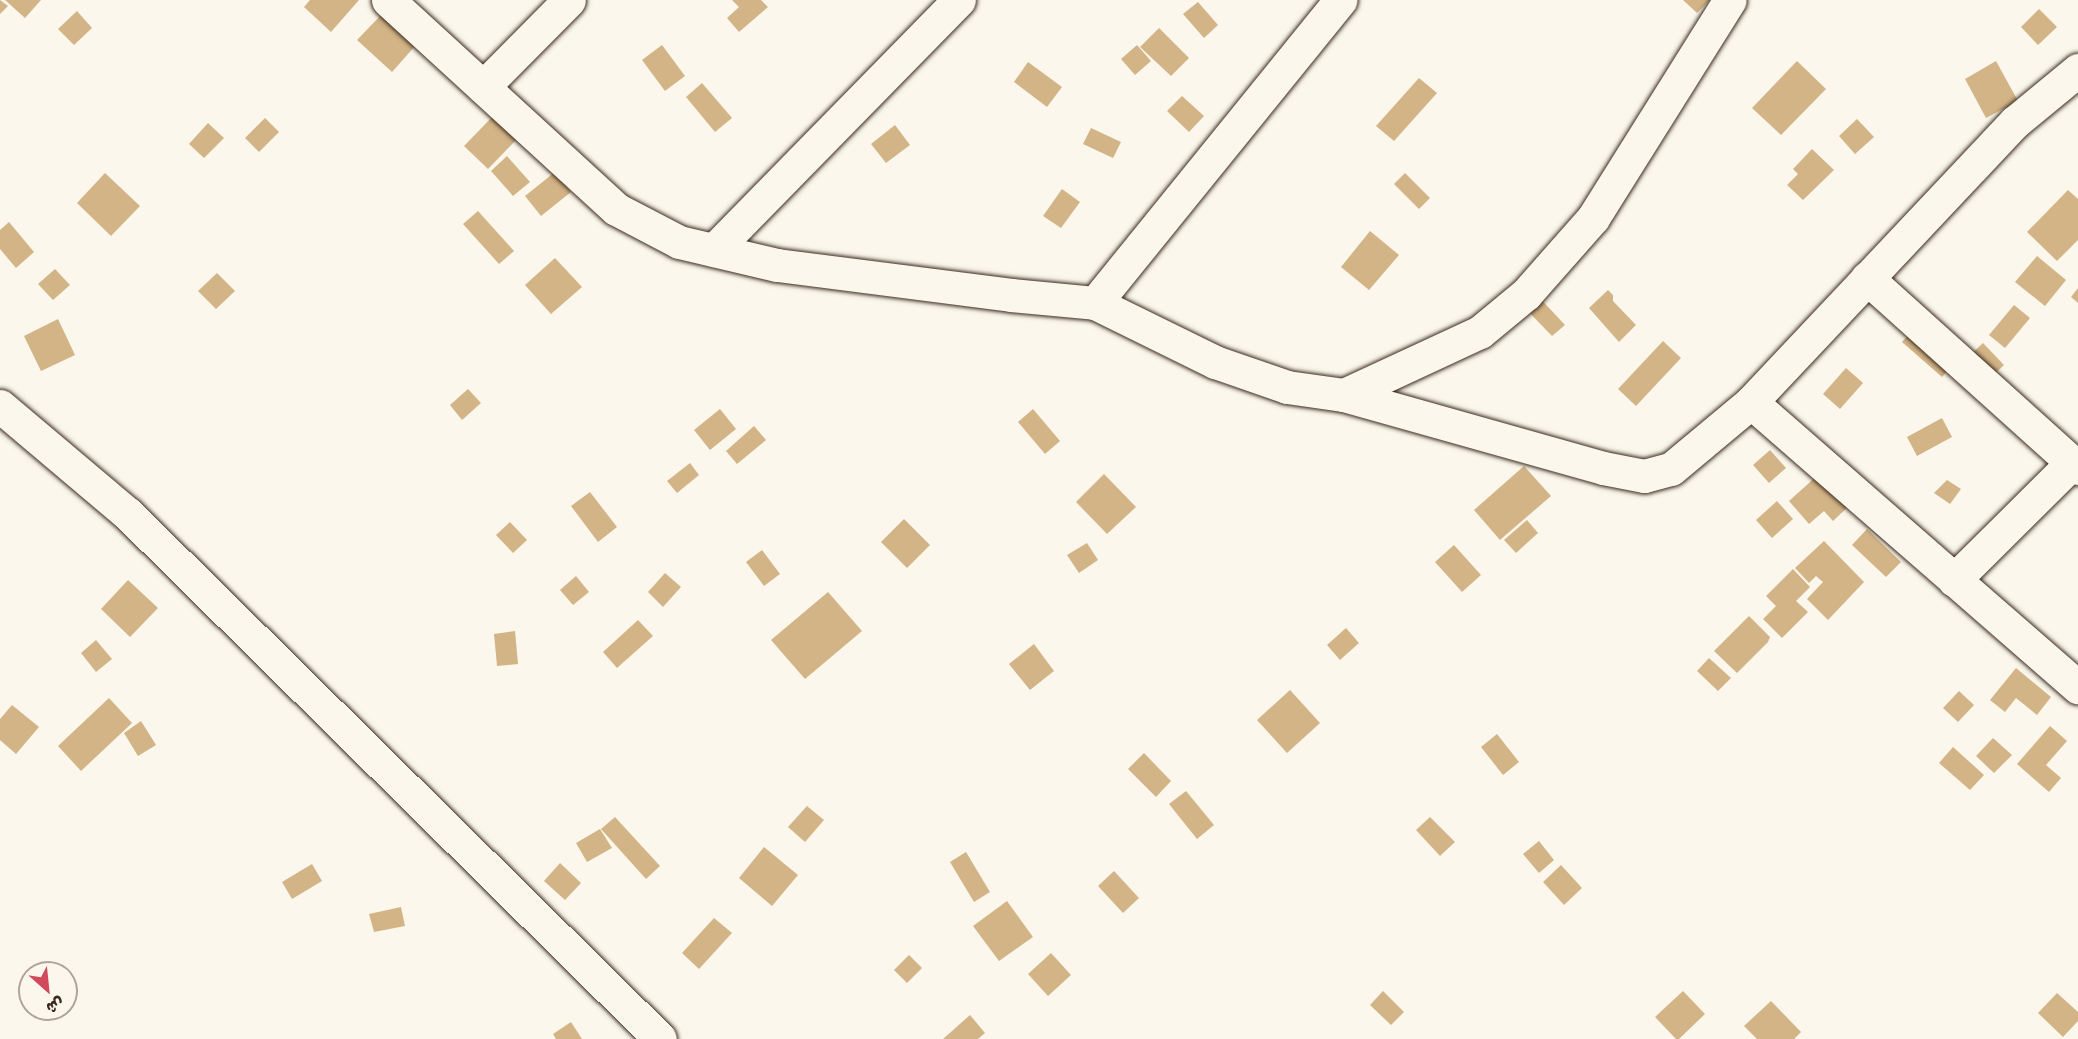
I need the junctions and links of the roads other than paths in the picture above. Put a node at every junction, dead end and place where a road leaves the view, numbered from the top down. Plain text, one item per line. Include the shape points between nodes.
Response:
1 (388, 0) edge
2 (569, 0) edge
3 (959, 0) edge
4 (1340, 0) edge
5 (1730, 0) edge
6 (2078, 70) edge
7 (483, 87) junction
8 (714, 250) junction
9 (1867, 278) junction
10 (1095, 303) junction
11 (1344, 395) junction
12 (1751, 402) junction
13 (0, 406) edge
14 (2075, 466) edge
15 (1954, 580) junction
16 (2078, 687) edge
17 (660, 1039) edge

1 - 7 street
2 - 7 street
3 - 8 street
4 - 10 street
5 - 11 street via 1593,218 1526,294 1479,332
6 - 9 street via 2015,122
7 - 8 street via 616,209 680,242
8 - 10 street via 777,265
9 - 12 street
9 - 14 street
10 - 11 street via 1215,362 1287,387
11 - 12 street via 1644,476 1671,469
12 - 15 street
13 - 17 street via 128,514
14 - 15 street
15 - 16 street

